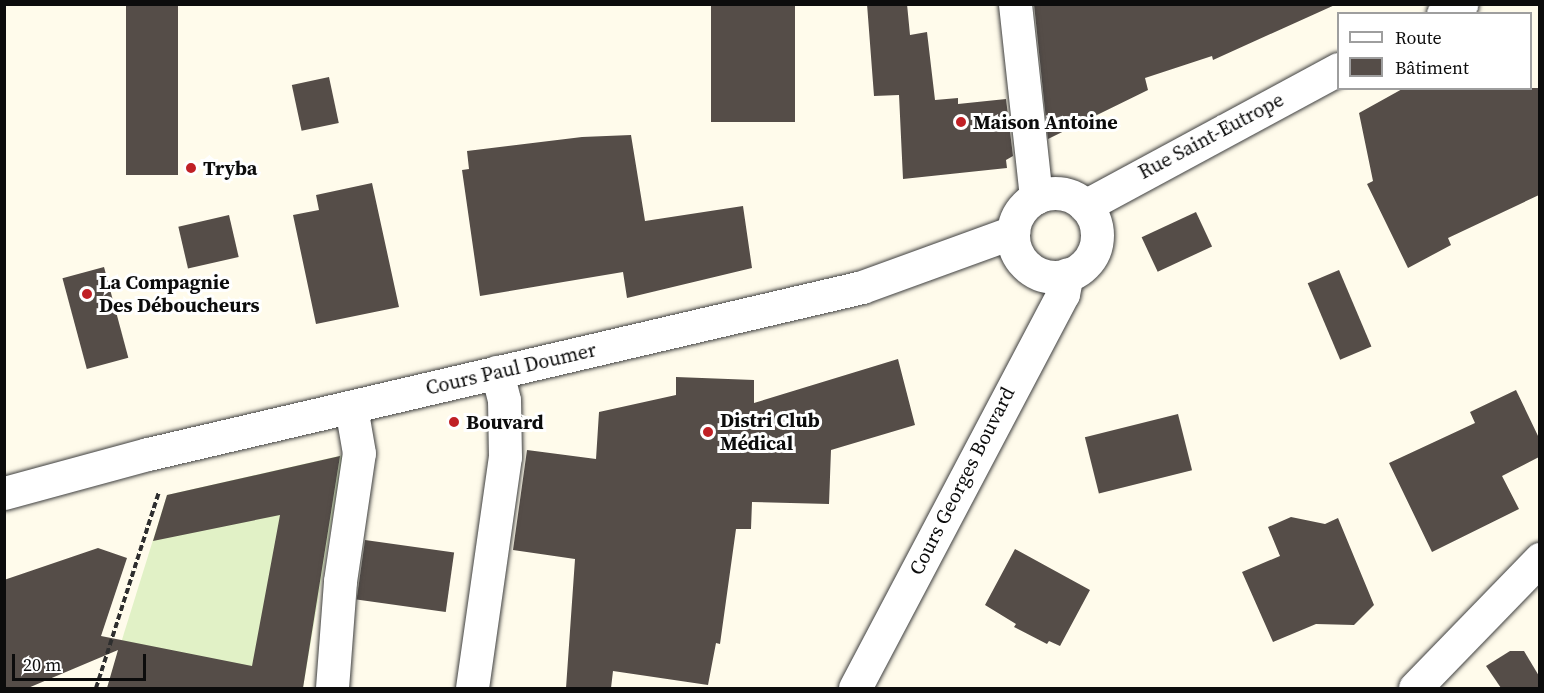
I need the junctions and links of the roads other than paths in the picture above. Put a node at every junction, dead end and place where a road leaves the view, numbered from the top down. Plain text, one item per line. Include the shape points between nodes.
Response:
1 (1015, 4) edge
2 (1461, 4) edge
3 (1447, 12) edge
4 (1337, 70) edge
5 (1036, 198) junction
6 (1085, 206) junction
7 (1013, 232) junction
8 (1067, 274) junction
9 (497, 372) junction
10 (351, 407) junction
11 (4, 493) edge
12 (1539, 559) edge
13 (332, 688) edge
14 (472, 688) edge
15 (855, 688) edge
16 (1415, 688) edge

1 - 5 street
2 - 3 street
4 - 6 street, Rue Saint-Eutrope
5 - 6 street via 1058,193
5 - 7 street via 1021,210
6 - 8 street via 1097,228 1097,241 1084,266
7 - 8 street via 1016,250 1032,271 1045,276
7 - 9 street, Cours Paul Doumer via 862,287
8 - 15 street, Cours Georges Bouvard via 1063,294
9 - 10 street, Cours Paul Doumer
9 - 14 street via 504,400 505,457
10 - 11 street, Cours Paul Doumer
10 - 13 street via 359,453 340,581
12 - 16 street

